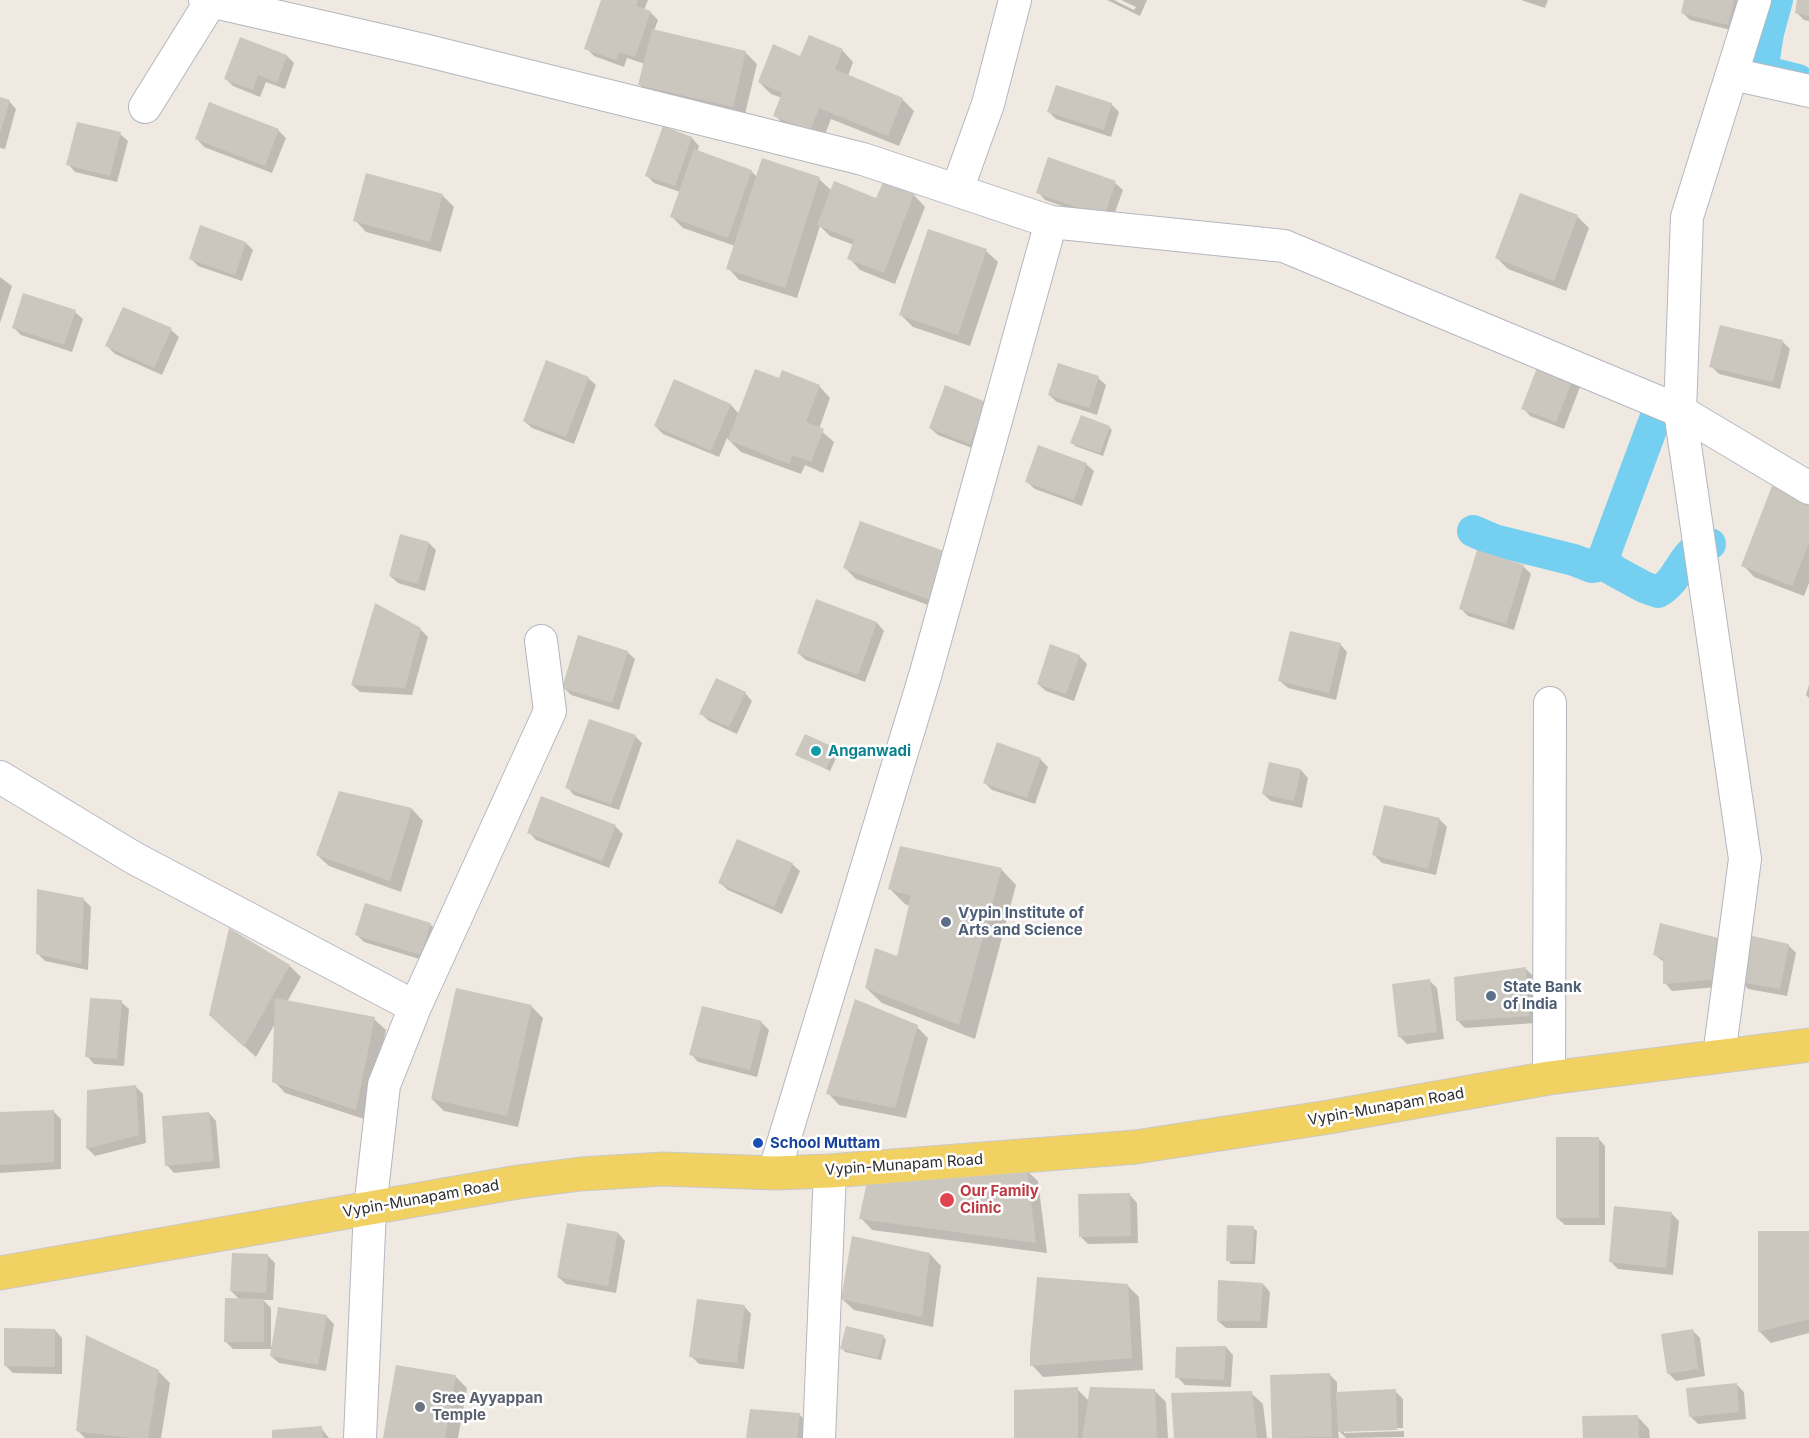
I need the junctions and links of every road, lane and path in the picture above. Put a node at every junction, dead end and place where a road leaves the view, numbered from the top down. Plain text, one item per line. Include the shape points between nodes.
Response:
1 (1015, 0) edge
2 (1755, 0) edge
3 (208, 1) edge
4 (1732, 74) junction
5 (1809, 91) edge
6 (145, 107) dead end
7 (957, 190) junction
8 (1051, 222) junction
9 (1680, 411) junction
10 (1809, 488) edge
11 (541, 641) dead end
12 (1550, 703) dead end
13 (0, 777) edge
14 (415, 1007) junction
15 (1809, 1045) edge
16 (1719, 1056) junction
17 (1549, 1078) junction
18 (830, 1171) junction
19 (774, 1173) junction
20 (370, 1208) junction
21 (0, 1273) edge
22 (360, 1438) edge
23 (819, 1438) edge

1 - 7 street via 988,104
2 - 4 street
3 - 6 street
3 - 7 street via 863,159
4 - 5 street
4 - 9 street via 1687,217
7 - 8 street
8 - 9 street via 1284,246
8 - 19 street via 925,676
9 - 10 street
9 - 16 street via 1745,859
11 - 14 street via 550,711
12 - 17 street
13 - 14 street via 134,858
14 - 20 street via 384,1085
15 - 16 main road, Vypin-Munapam Road
16 - 17 main road, Vypin-Munapam Road
17 - 18 main road, Vypin-Munapam Road via 1136,1147
18 - 19 main road, Vypin-Munapam Road
18 - 23 street
19 - 20 main road, Vypin-Munapam Road via 663,1169 581,1174
20 - 21 main road, Vypin-Munapam Road
20 - 22 street

